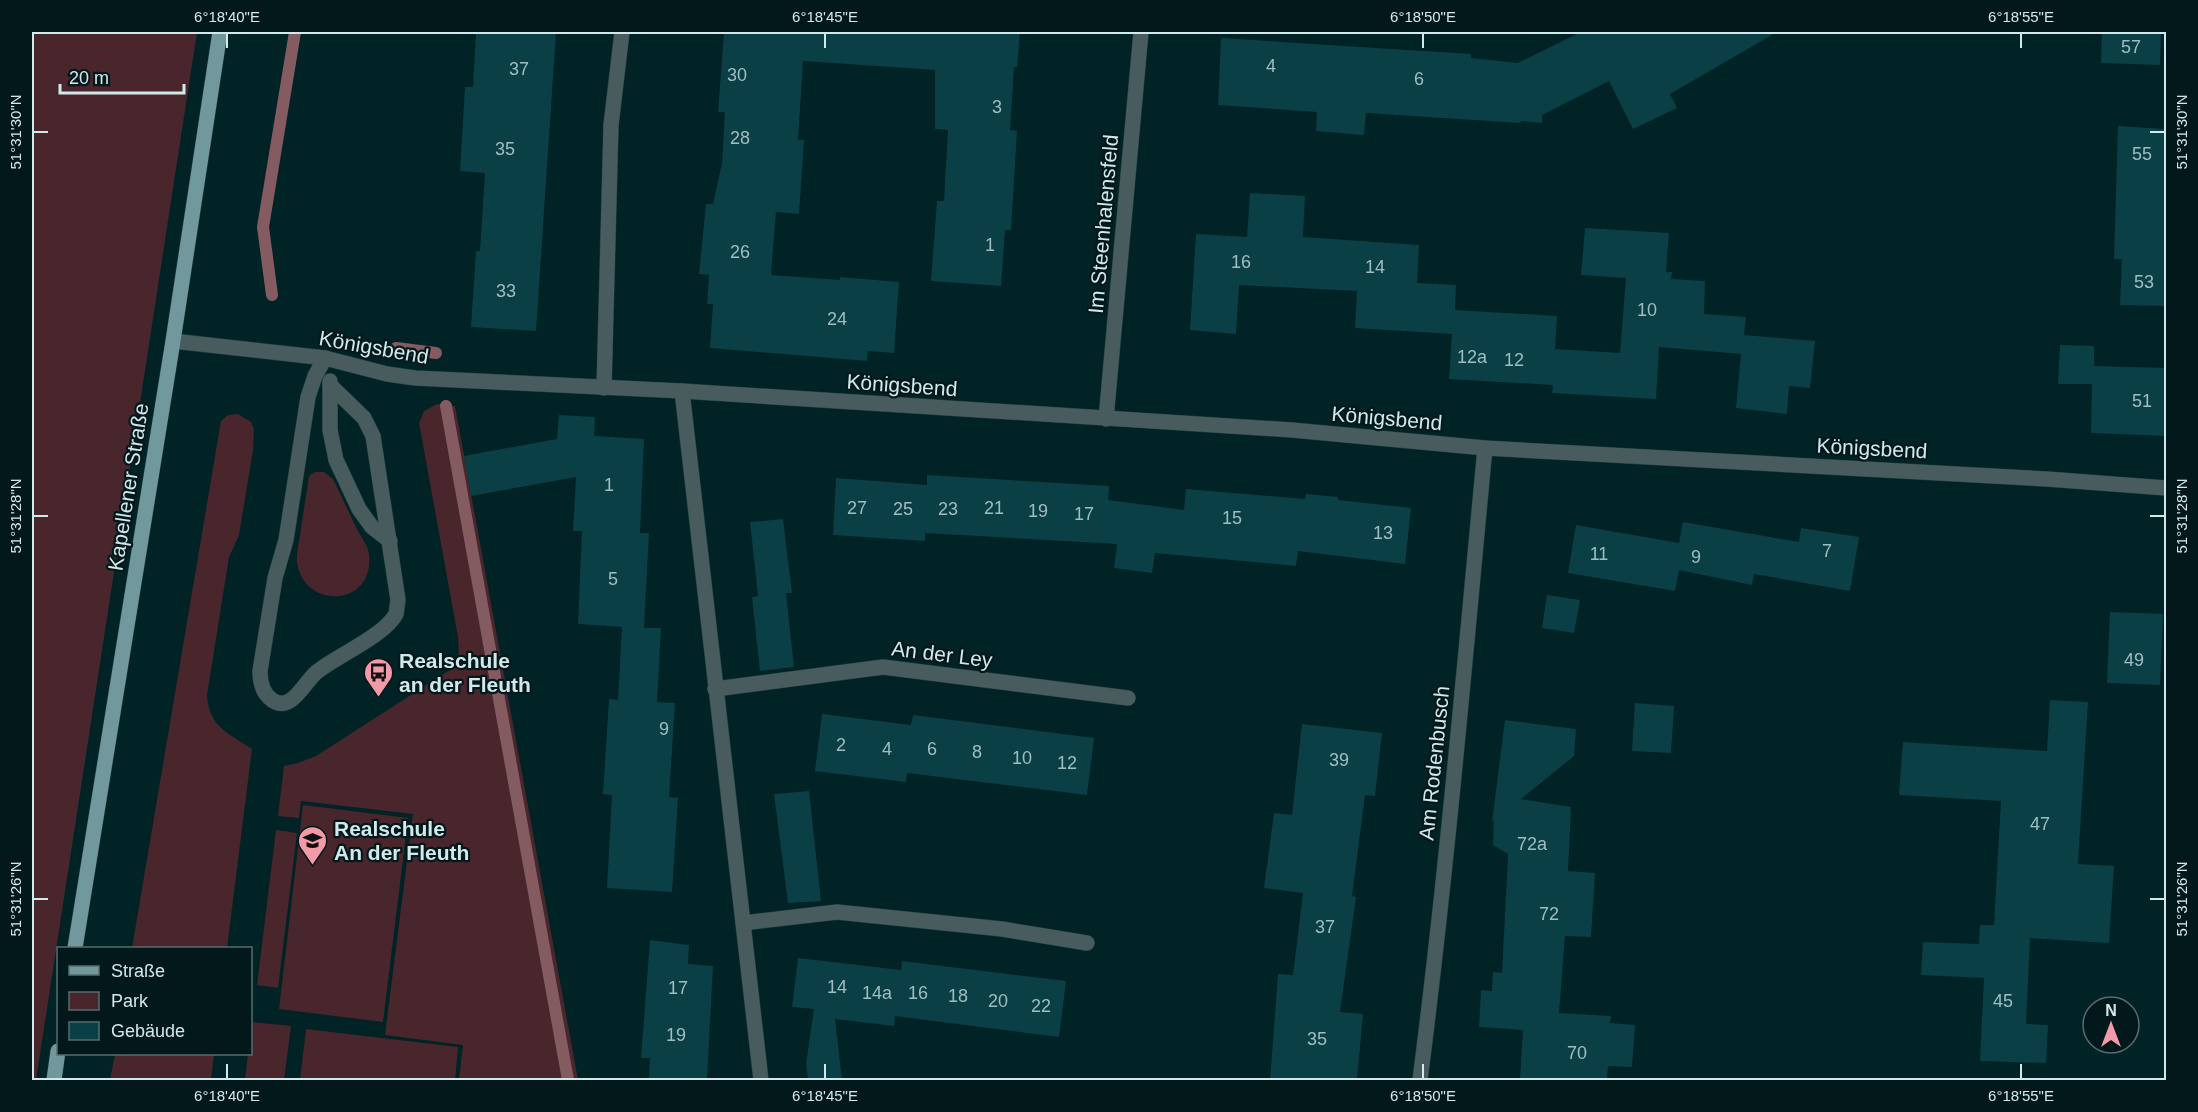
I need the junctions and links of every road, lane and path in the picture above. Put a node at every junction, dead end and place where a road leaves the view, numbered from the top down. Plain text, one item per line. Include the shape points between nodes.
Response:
1 (220, 32) edge
2 (622, 32) edge
3 (1141, 32) edge
4 (173, 341) junction
5 (325, 358) junction
6 (331, 386) junction
7 (604, 388) junction
8 (682, 391) junction
9 (1106, 419) junction
10 (1485, 448) junction
11 (2166, 488) edge
12 (390, 542) junction
13 (715, 688) junction
14 (1128, 698) dead end
15 (743, 923) junction
16 (1087, 942) dead end
17 (75, 947) edge
18 (57, 1055) edge
19 (54, 1080) edge
20 (761, 1080) edge
21 (1420, 1080) edge

1 - 4 main road, Kapellener Straße
2 - 7 street via 611,125
3 - 9 street, Im Steenhalensfeld
4 - 5 street, Königsbend
4 - 17 main road, Kapellener Straße
5 - 6 street
5 - 7 street, Königsbend via 415,378
5 - 12 street via 308,397 286,540 275,578 260,671 265,694 274,702 293,699 317,671 390,622 398,600
6 - 12 street via 364,418 373,436
6 - 12 street via 330,430 336,460 359,509
7 - 8 street, Königsbend
8 - 9 street, Königsbend
8 - 13 street
9 - 10 street, Königsbend via 1292,430
10 - 11 street, Königsbend
10 - 21 street, Am Rodenbusch
13 - 14 street, An der Ley via 883,667
13 - 15 street
15 - 16 street via 837,912
15 - 20 street
18 - 19 main road

